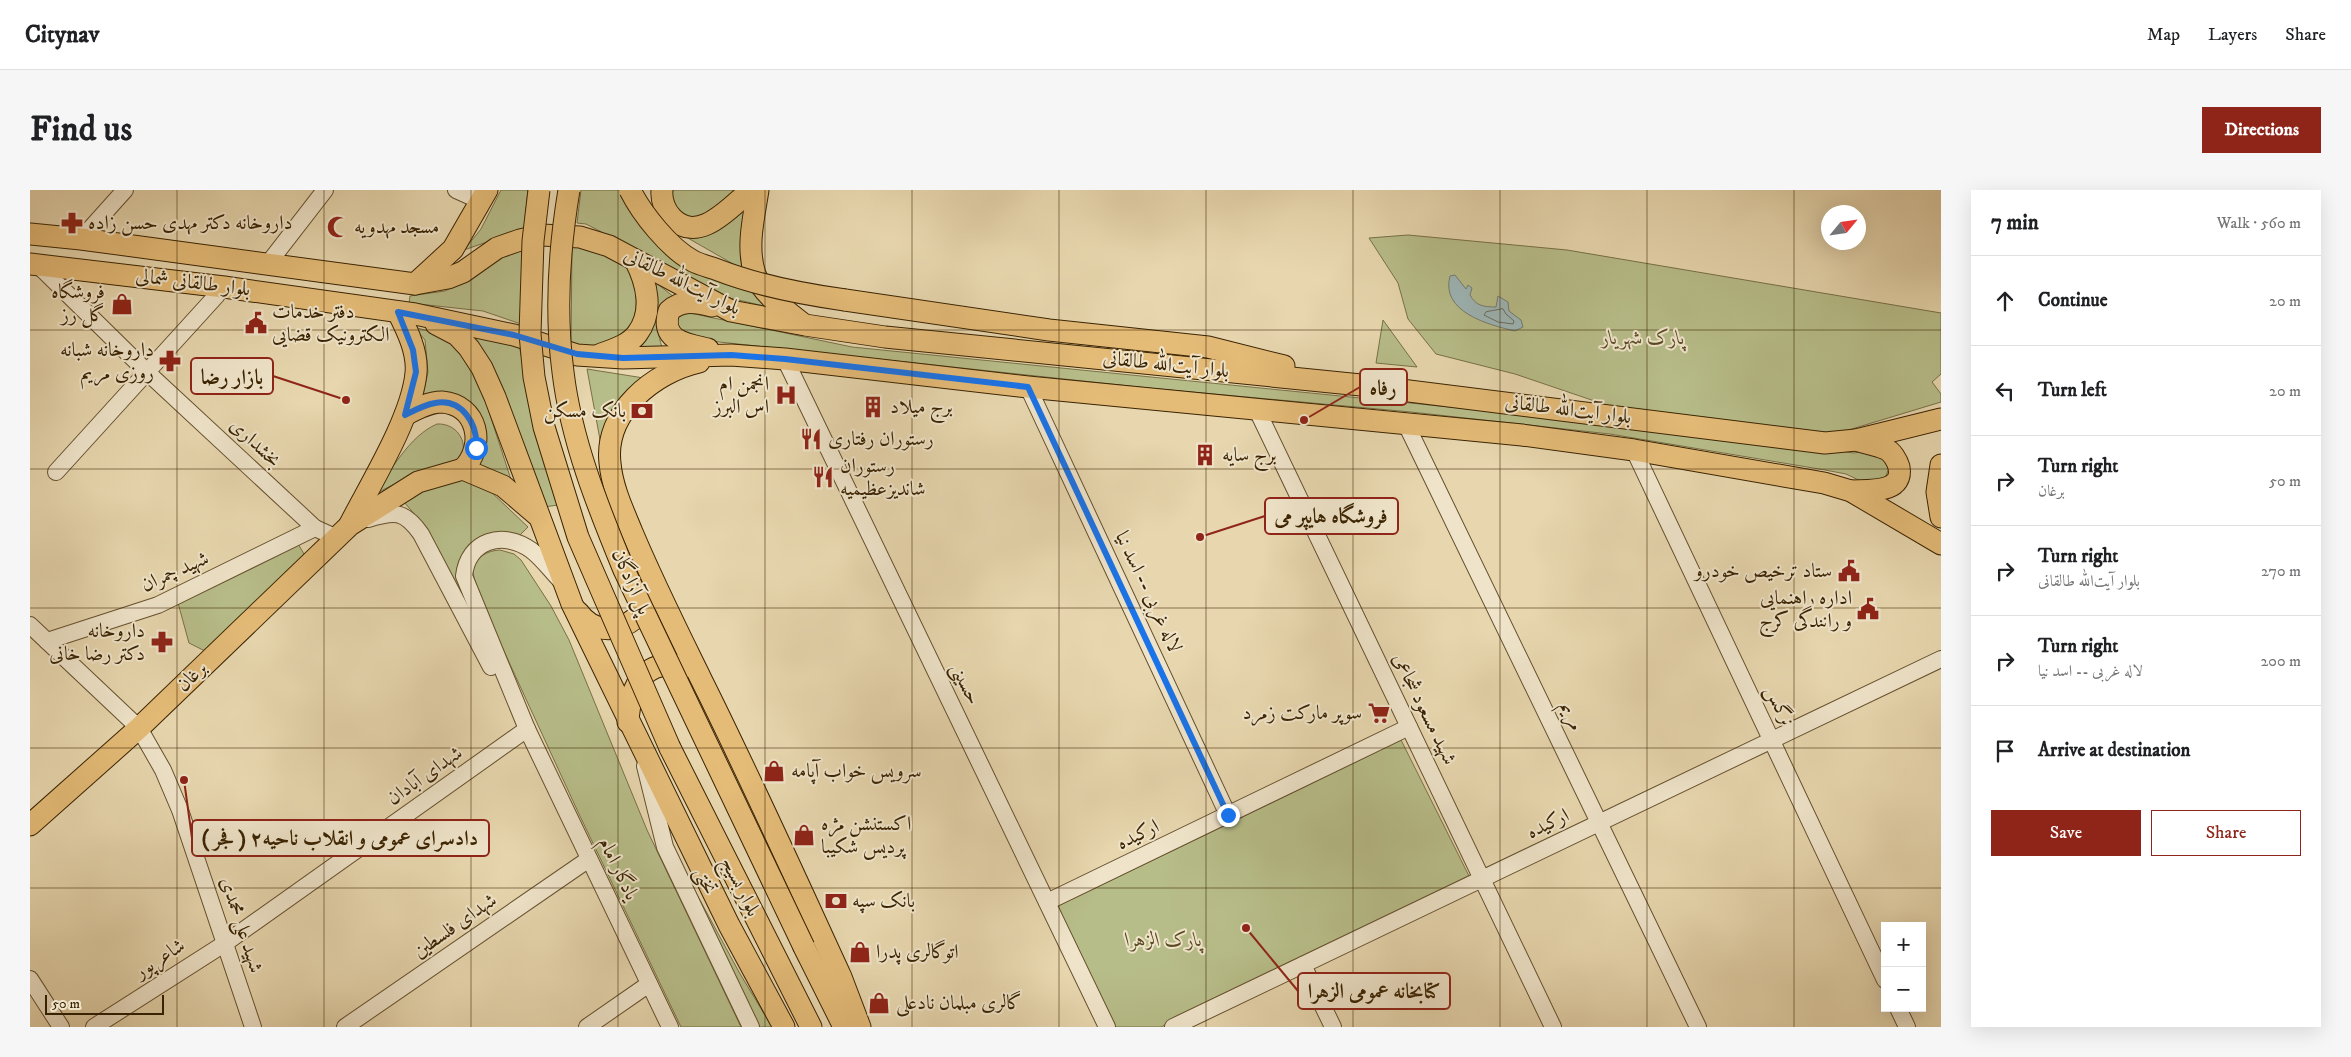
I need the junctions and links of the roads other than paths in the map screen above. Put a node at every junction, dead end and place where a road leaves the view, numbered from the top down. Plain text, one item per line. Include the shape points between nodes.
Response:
1 (125, 190) edge
2 (325, 190) edge
3 (456, 190) edge
4 (539, 190) edge
5 (568, 190) edge
6 (630, 190) edge
7 (662, 190) edge
8 (751, 190) edge
9 (758, 190) edge
10 (482, 195) edge
11 (30, 234) edge
12 (81, 239) junction
13 (635, 260) junction
14 (34, 265) edge
15 (267, 265) junction
16 (415, 284) junction
17 (217, 295) dead end
18 (731, 311) junction
19 (406, 313) junction
20 (805, 325) junction
21 (731, 355) junction
22 (596, 356) junction
23 (785, 359) junction
24 (148, 373) junction
25 (1361, 385) junction
26 (1028, 387) junction
27 (1257, 410) junction
28 (405, 415) junction
29 (1941, 419) edge
30 (1406, 424) junction
31 (1856, 440) junction
32 (1634, 450) junction
33 (1941, 465) edge
34 (463, 469) junction
35 (56, 472) dead end
36 (1851, 491) junction
37 (539, 517) junction
38 (1941, 517) edge
39 (315, 528) junction
40 (343, 532) junction
41 (1941, 544) edge
42 (649, 573) junction
43 (562, 582) junction
44 (572, 604) junction
45 (30, 625) edge
46 (47, 641) junction
47 (1939, 665) edge
48 (703, 681) junction
49 (628, 722) junction
50 (1409, 727) junction
51 (139, 728) junction
52 (527, 729) junction
53 (1772, 741) junction
54 (640, 747) junction
55 (670, 748) joint
56 (1228, 815) junction
57 (1599, 823) junction
58 (30, 826) edge
59 (589, 859) junction
60 (1482, 879) junction
61 (1047, 902) junction
62 (224, 944) junction
63 (1303, 964) junction
64 (1881, 972) edge
65 (30, 979) edge
66 (650, 984) junction
67 (1900, 1012) edge
68 (61, 1027) edge
69 (94, 1027) edge
70 (253, 1027) edge
71 (345, 1027) edge
72 (587, 1027) edge
73 (670, 1027) edge
74 (751, 1027) edge
75 (784, 1027) edge
76 (811, 1027) edge
77 (844, 1027) edge
78 (860, 1027) edge
79 (1107, 1027) edge
80 (1173, 1027) edge
81 (1333, 1027) edge
82 (1553, 1027) edge
83 (1698, 1027) edge
84 (1907, 1027) edge

1 - 12 street
2 - 15 street
3 - 10 street
4 - 55 main road, پل آزادگان, bridge via 533,241 530,334 544,427 578,537
5 - 77 main road, پل آزادگان, bridge via 559,285 563,373 569,408 601,514 624,570
6 - 25 main road, bridge via 650,221 692,261 764,285 1050,330 1208,347
7 - 8 main road via 664,207 673,220 695,228 716,219
9 - 20 main road via 751,246 755,276 774,300
10 - 16 main road via 453,249
11 - 12 main road, بلوار طالقانی شمالی
12 - 15 main road, بلوار طالقانی شمالی
13 - 16 main road, بلوار آیت‌الله طالقانی via 609,246 580,237 542,235 497,248 463,272 448,278
13 - 18 main road, بلوار آیت‌الله طالقانی
13 - 22 main road via 647,291 643,322 636,335 622,346
14 - 19 main road, بلوار طالقانی شمالی
14 - 24 street, بخشداری
15 - 16 main road, بلوار طالقانی شمالی
17 - 24 street
18 - 20 main road, بلوار آیت‌الله طالقانی
18 - 21 main road via 699,302 684,302 669,311 666,321 670,334 678,341
19 - 22 main road, بلوار آیت‌الله طالقانی
19 - 28 main road, برغان via 416,372
19 - 37 main road via 457,335 482,368
20 - 25 main road, بلوار آیت‌الله طالقانی via 885,337
21 - 22 main road, بلوار آیت‌الله طالقانی
21 - 23 main road, بلوار آیت‌الله طالقانی
21 - 42 main road via 682,366 649,385 630,403 617,422 611,440 610,463 617,492
23 - 26 main road, بلوار آیت‌الله طالقانی
23 - 61 street, حسینی
24 - 35 street
24 - 39 street, بخشداری
25 - 31 main road, بلوار آیت‌الله طالقانی via 1825,443
26 - 27 main road, بلوار آیت‌الله طالقانی
26 - 56 street, لاله غربی -- اسد نیا
27 - 30 main road, بلوار آیت‌الله طالقانی
27 - 50 street, شهید مسعود شجاعی
28 - 34 main road via 436,402 450,404 468,415 477,434 476,448 471,461
28 - 40 main road, برغان
29 - 31 main road, بلوار آیت‌الله طالقانی
30 - 32 main road, بلوار آیت‌الله طالقانی
30 - 57 street, مریم
31 - 36 main road via 1887,450 1898,463 1900,472 1890,487
32 - 36 main road, بلوار آیت‌الله طالقانی via 1824,483
32 - 53 street, نرگس
33 - 38 main road via 1937,492
34 - 37 main road via 503,486
34 - 40 main road, برغان via 418,482
36 - 41 main road, بلوار آیت‌الله طالقانی
37 - 43 main road
39 - 40 street, بخشداری
39 - 46 street, شهید چمران via 158,605
40 - 51 main road, برغان
40 - 52 street via 388,513 411,519
42 - 44 main road via 647,605 628,624 602,628 584,619
42 - 48 main road
43 - 44 main road
43 - 52 street via 532,551 519,543 496,540 482,544 471,553 465,567 467,585
44 - 49 main road
45 - 46 street, شهید علی محمدی
46 - 51 street, شهید علی محمدی
47 - 53 street, ارکیده
48 - 49 main road via 688,668 674,664 647,672 637,682 631,696
48 - 78 main road via 842,977
49 - 54 main road
50 - 56 street, ارکیده
50 - 60 street, شهید مسعود شجاعی
51 - 58 main road, برغان
51 - 62 street, شهید علی محمدی via 163,770 180,810
52 - 59 street, یادگار امام
52 - 62 street, شهدای آبادان
53 - 57 street, ارکیده
53 - 64 street, نرگس
54 - 74 street, تختی via 665,847
54 - 75 main road
55 - 76 main road, بلوار بسیج
56 - 61 street, ارکیده
57 - 60 street, ارکیده
57 - 83 street, مریم
59 - 66 street, یادگار امام
59 - 71 street, شهدای فلسطین
60 - 63 street, ارکیده
60 - 82 street, شهید مسعود شجاعی
61 - 79 street, حسینی
62 - 69 street, شاعرپور
62 - 70 street, شهید علی محمدی
63 - 80 street, ارکیده
63 - 81 street
65 - 68 street
66 - 72 street
66 - 73 street, یادگار امام
67 - 84 street

